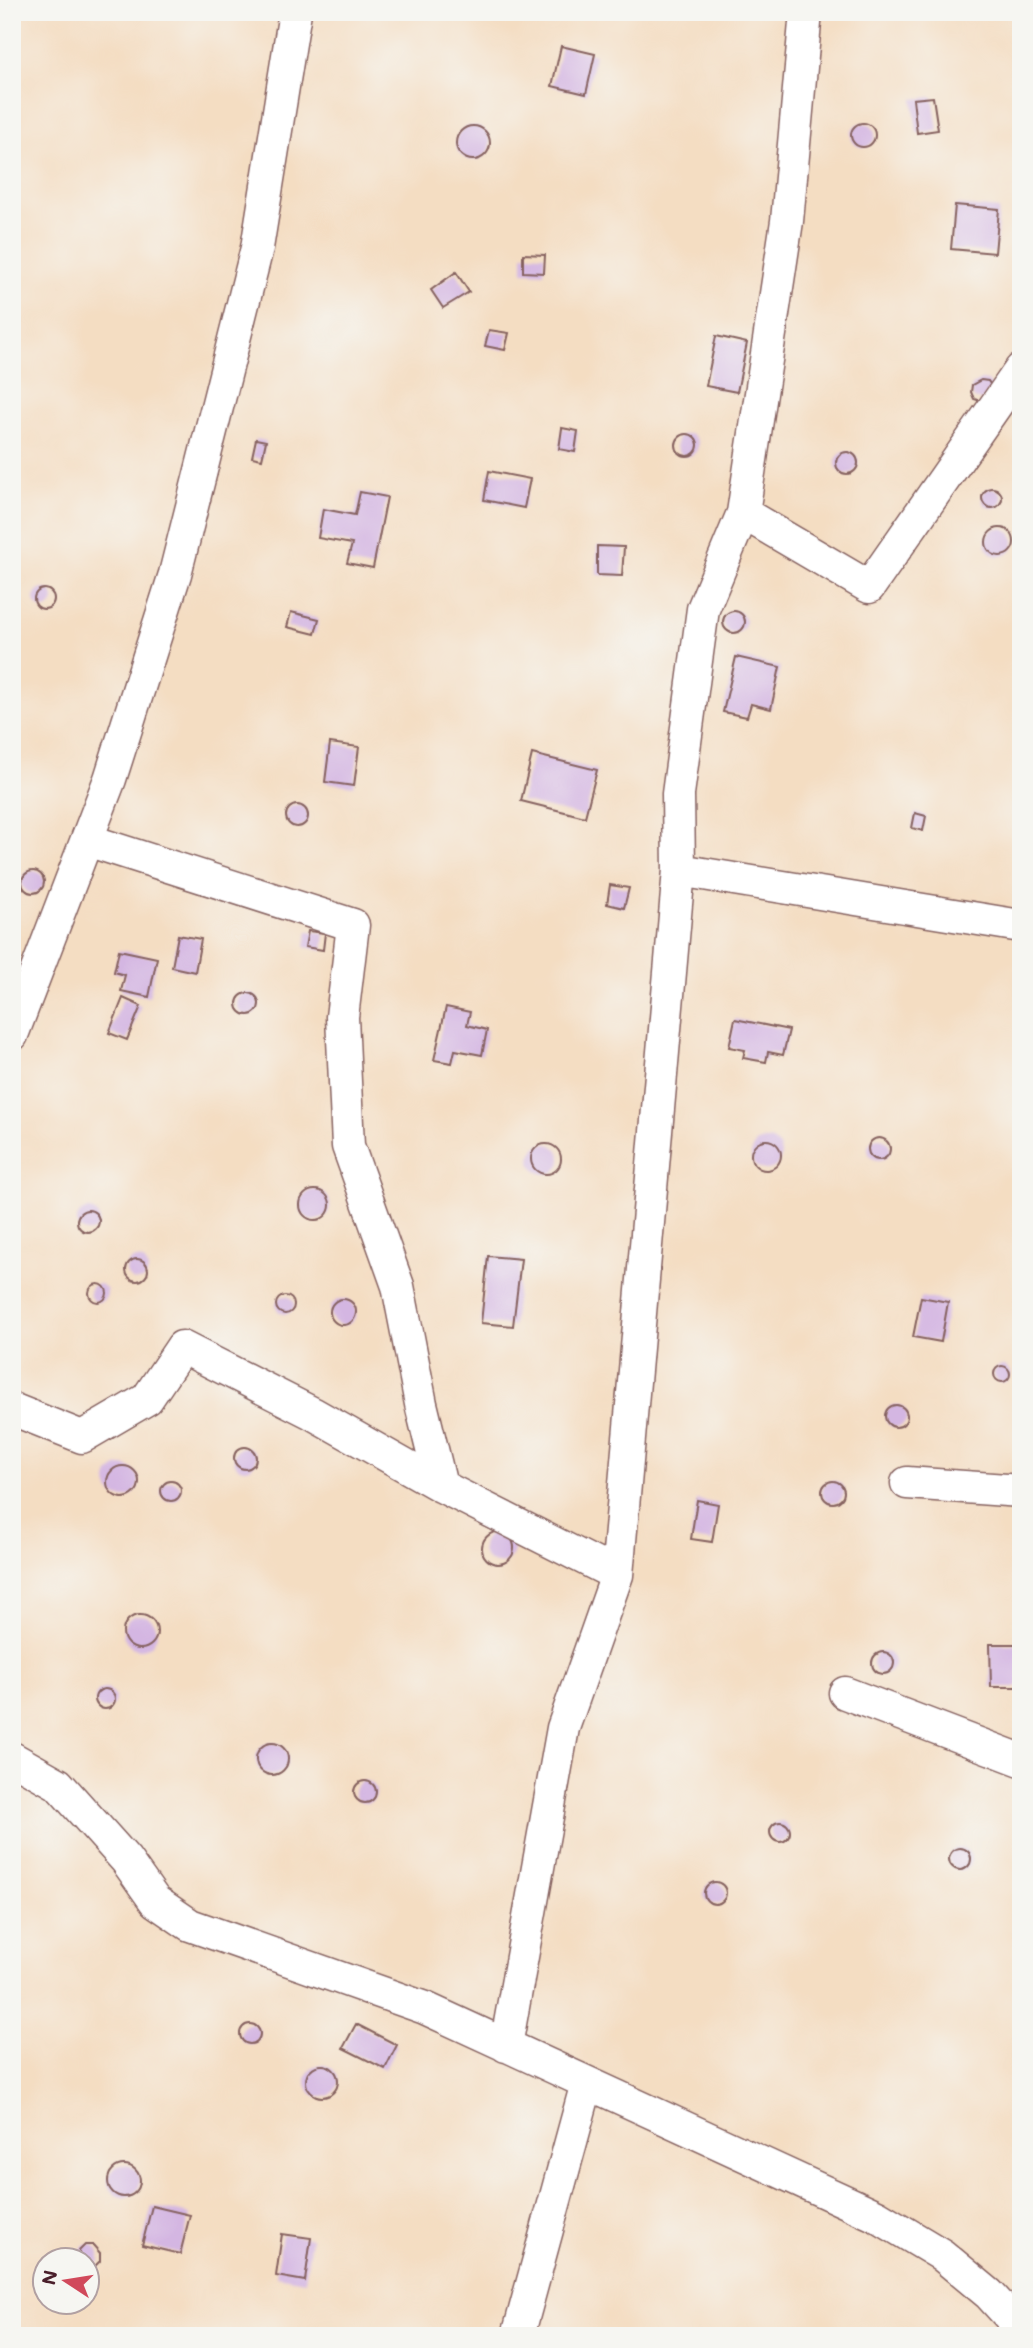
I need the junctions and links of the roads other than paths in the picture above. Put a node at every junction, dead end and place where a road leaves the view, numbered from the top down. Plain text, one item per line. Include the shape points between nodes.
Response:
1 (295, 12) edge
2 (806, 12) edge
3 (1021, 369) edge
4 (743, 513) junction
5 (87, 840) junction
6 (679, 870) junction
7 (1021, 926) edge
8 (12, 1035) edge
9 (12, 1409) edge
10 (907, 1483) dead end
11 (441, 1486) junction
12 (1021, 1491) edge
13 (617, 1575) junction
14 (845, 1693) dead end
15 (12, 1758) edge
16 (1021, 1760) edge
17 (506, 2046) junction
18 (587, 2083) junction
19 (1021, 2329) edge
20 (518, 2336) edge

1 - 5 street via 257,248 175,574
2 - 4 street via 787,221
3 - 4 street via 869,587
4 - 6 street via 704,609 678,794
5 - 8 street
5 - 11 street via 353,925 342,1017 348,1146 398,1286
6 - 7 street
6 - 13 street
9 - 11 street via 82,1437 147,1399 182,1347
10 - 12 street
11 - 13 street
13 - 17 street via 563,1728
14 - 16 street
15 - 17 street via 58,1784 155,1901 190,1925 425,2008
17 - 18 street
18 - 19 street via 877,2216 942,2255 989,2294
18 - 20 street

